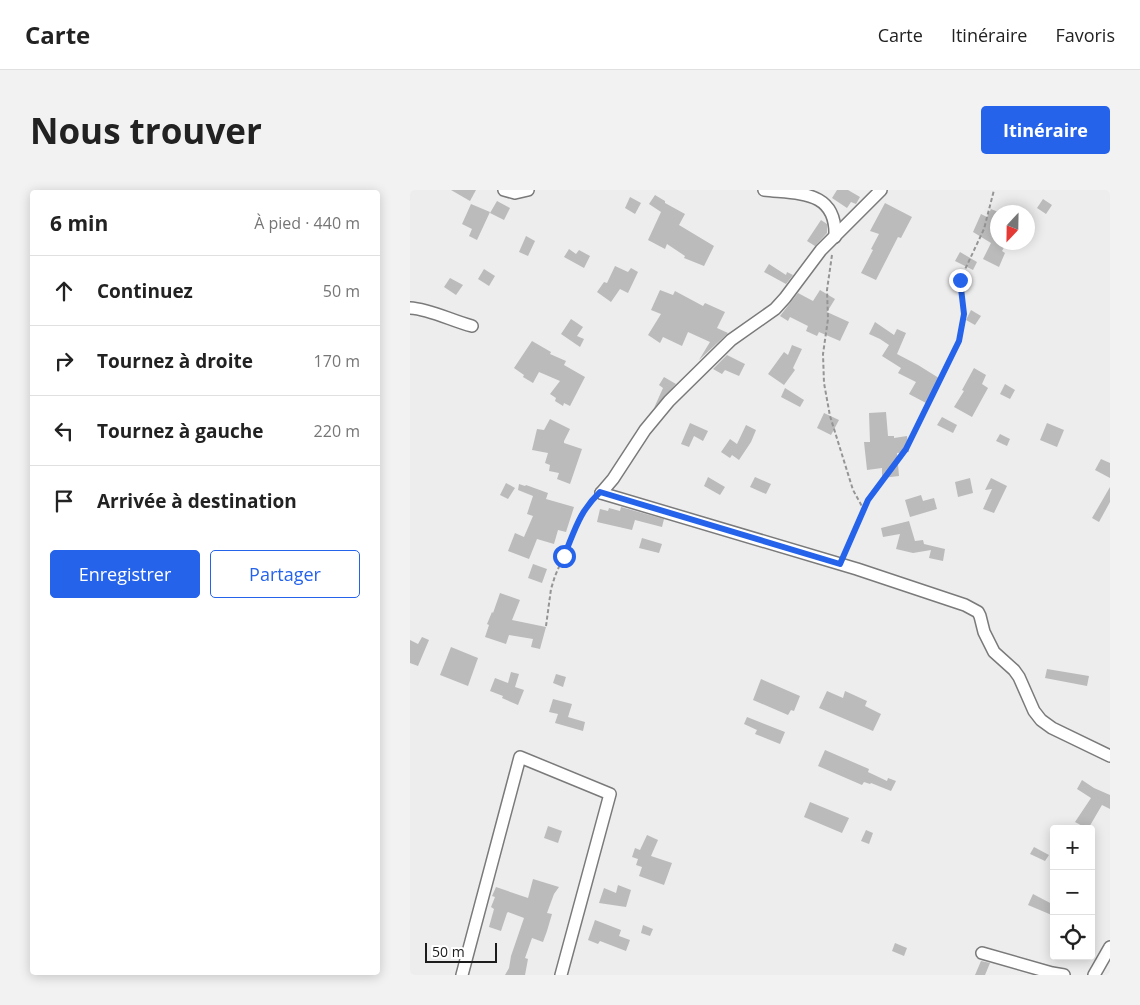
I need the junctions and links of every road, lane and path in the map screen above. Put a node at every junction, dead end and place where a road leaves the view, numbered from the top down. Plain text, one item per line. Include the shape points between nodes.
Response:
1 (504, 190) edge
2 (528, 190) edge
3 (764, 190) edge
4 (881, 190) edge
5 (994, 190) edge
6 (835, 236) junction
7 (410, 308) edge
8 (472, 326) dead end
9 (600, 492) junction
10 (864, 510) junction
11 (840, 564) junction
12 (546, 626) dead end
13 (1110, 756) edge
14 (1110, 947) edge
15 (982, 953) dead end
16 (462, 975) edge
17 (561, 975) edge
18 (1064, 975) edge
19 (1094, 975) edge

1 - 2 street via 515,193
3 - 6 street via 808,195 822,201 835,222
4 - 6 street
5 - 10 path via 984,229 960,280 964,314 959,341 906,449 876,488
6 - 9 street via 774,309 731,340 669,401 645,430 613,479
6 - 10 path via 826,290 828,319 823,354 824,383 830,416 853,490
7 - 8 street via 419,308
9 - 11 street
9 - 12 path via 580,516 555,576
10 - 11 path
11 - 13 street via 951,599 978,612 994,652 1019,677 1041,720
14 - 19 street
15 - 18 street
16 - 17 street via 520,757 610,794

